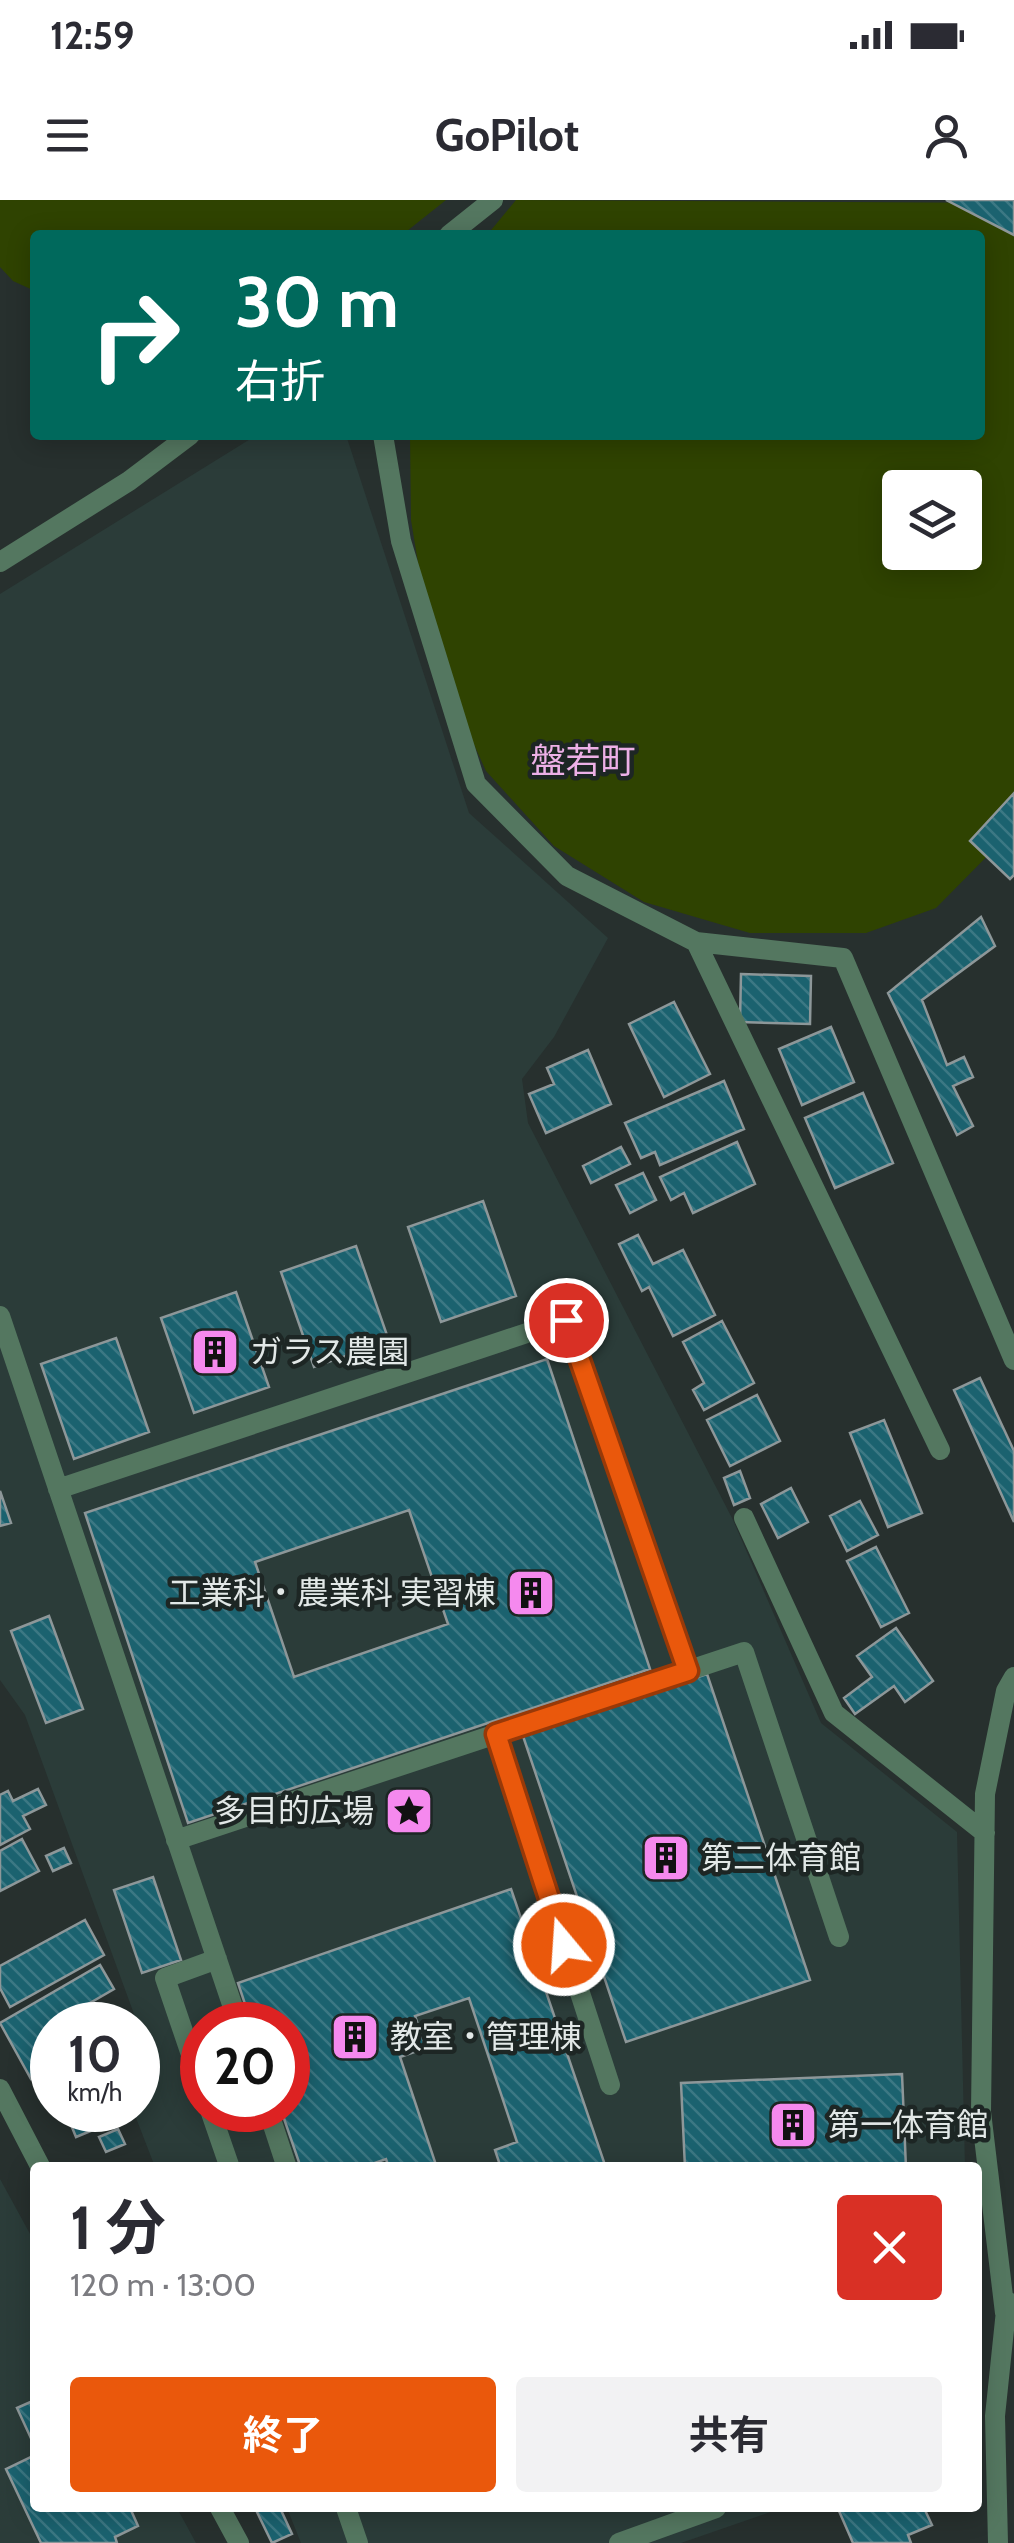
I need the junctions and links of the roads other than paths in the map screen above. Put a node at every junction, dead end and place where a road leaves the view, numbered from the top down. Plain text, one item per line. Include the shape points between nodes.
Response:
1 (493, 200) edge
2 (455, 230) edge
3 (183, 440) edge
4 (384, 440) edge
5 (0, 562) edge
6 (696, 942) junction
7 (0, 1316) edge
8 (1014, 1360) edge
9 (940, 1450) dead end
10 (58, 1489) junction
11 (744, 1518) dead end
12 (688, 1671) junction
13 (1014, 1677) edge
14 (496, 1734) junction
15 (985, 1832) junction
16 (176, 1840) junction
17 (839, 1938) dead end
18 (217, 1958) junction
19 (231, 2002) edge
20 (180, 2023) edge
21 (610, 2085) dead end
22 (0, 2089) edge
23 (218, 2132) edge
24 (275, 2132) edge
25 (39, 2162) edge
26 (228, 2162) edge
27 (285, 2162) edge
28 (1014, 2272) edge
29 (1009, 2313) edge
30 (222, 2512) edge
31 (347, 2512) edge
32 (705, 2512) edge
33 (239, 2543) edge
34 (358, 2543) edge
35 (618, 2543) edge
36 (998, 2543) edge

1 - 2 street
3 - 5 street
4 - 6 street via 402,541 476,784 566,876
6 - 8 street via 842,958
6 - 9 street
7 - 10 street
10 - 12 street via 566,1320
10 - 16 street
11 - 15 street via 834,1713
12 - 14 street
12 - 17 street via 744,1652
13 - 15 street via 985,1794
14 - 16 street
14 - 21 street
15 - 29 street via 981,2112
16 - 18 street
18 - 19 street
18 - 20 street via 165,1978
22 - 25 street
23 - 26 street
24 - 27 street
28 - 29 street
29 - 36 street via 994,2416
30 - 33 street
31 - 34 street
32 - 35 street

